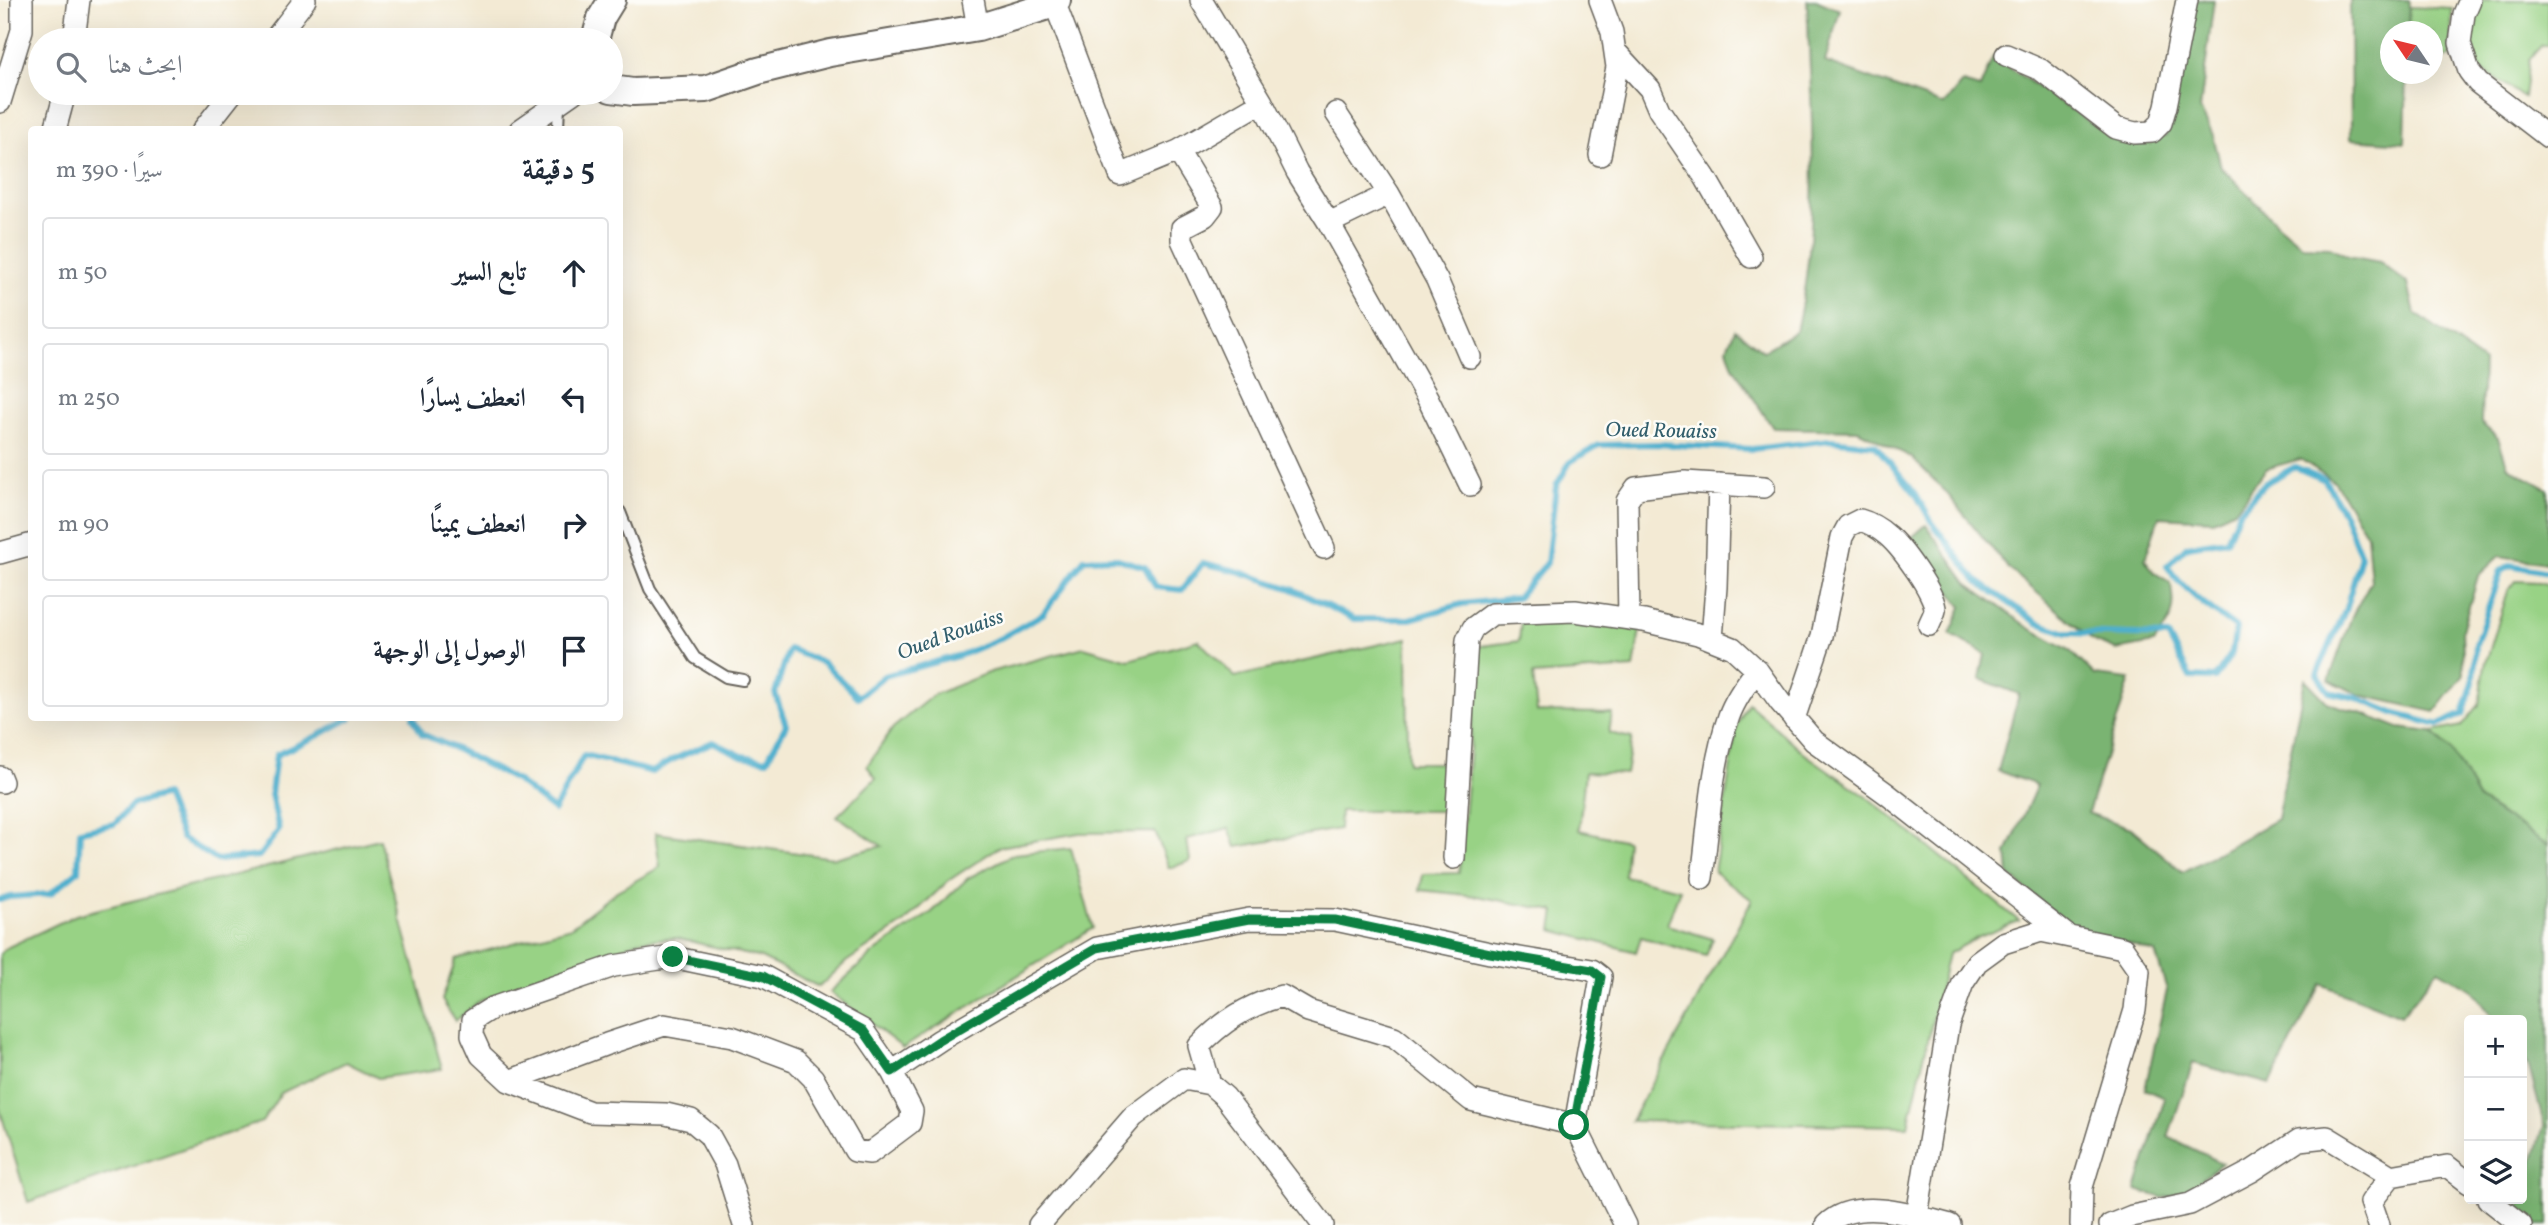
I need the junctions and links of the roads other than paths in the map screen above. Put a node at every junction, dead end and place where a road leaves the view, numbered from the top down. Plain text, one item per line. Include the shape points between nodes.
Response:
1 (22, 0) edge
2 (79, 0) edge
3 (306, 0) edge
4 (611, 0) edge
5 (973, 0) edge
6 (1200, 0) edge
7 (1600, 0) edge
8 (2187, 0) edge
9 (2470, 0) edge
10 (1056, 1) edge
11 (76, 28) edge
12 (284, 28) edge
13 (598, 28) edge
14 (978, 29) junction
15 (1615, 51) junction
16 (2006, 55) dead end
17 (623, 91) edge
18 (0, 102) edge
19 (1262, 102) junction
20 (62, 105) edge
21 (223, 105) edge
22 (556, 105) edge
23 (564, 105) edge
24 (1336, 113) dead end
25 (56, 126) edge
26 (206, 126) edge
27 (526, 126) edge
28 (559, 126) edge
29 (2548, 137) edge
30 (1178, 151) junction
31 (1600, 155) dead end
32 (1388, 194) junction
33 (1329, 223) junction
34 (1751, 257) dead end
35 (1471, 357) dead end
36 (1719, 484) junction
37 (1470, 485) dead end
38 (1764, 487) dead end
39 (623, 520) edge
40 (28, 545) edge
41 (1324, 548) dead end
42 (0, 553) edge
43 (1629, 619) junction
44 (1929, 625) dead end
45 (1712, 639) junction
46 (1757, 670) junction
47 (743, 680) dead end
48 (1794, 719) junction
49 (1454, 858) dead end
50 (1702, 878) dead end
51 (2068, 936) junction
52 (892, 1072) junction
53 (509, 1081) junction
54 (1210, 1084) junction
55 (1574, 1125) junction
56 (2391, 1176) junction
57 (2464, 1179) edge
58 (2494, 1204) edge
59 (1917, 1221) edge
60 (744, 1225) edge
61 (1039, 1225) edge
62 (1323, 1225) edge
63 (1625, 1225) edge
64 (1826, 1225) edge
65 (1950, 1225) edge
66 (2081, 1225) edge
67 (2110, 1225) edge
68 (2379, 1225) edge
69 (2521, 1225) edge

1 - 18 street via 22,30
2 - 11 street
3 - 12 street
4 - 13 street
5 - 14 street
6 - 19 street
7 - 15 street
8 - 16 street via 2166,106 2161,123 2152,132 2116,128 2041,70
9 - 29 street via 2460,28 2463,58 2478,83
10 - 14 street
10 - 30 street via 1120,174
14 - 17 street via 830,53 706,89
15 - 31 street via 1617,67
15 - 34 street via 1650,89
19 - 30 street
19 - 33 street
20 - 25 street
21 - 26 street
22 - 27 street
23 - 28 lane
24 - 32 street
30 - 41 street via 1212,207 1182,228 1182,240
32 - 33 street
32 - 35 street via 1437,280
33 - 37 street
36 - 38 street
36 - 43 street via 1685,482 1636,488 1631,494 1627,501
36 - 45 street
39 - 47 lane via 650,589 695,658 726,677
40 - 42 street
43 - 45 street
43 - 49 street via 1575,611 1492,614 1473,628 1466,640
44 - 48 street via 1934,601 1891,538 1871,523 1860,520 1848,526 1822,636
45 - 46 street via 1733,648
46 - 48 street
46 - 50 street via 1729,716
48 - 51 street via 1814,741
51 - 59 street via 2041,931 2003,943 1977,962 1963,983 1948,1025
51 - 66 street via 2123,948 2139,971 2136,1010 2082,1187
52 - 53 street via 912,1111 911,1123 870,1153 855,1151 813,1078 796,1061 732,1037 664,1025
52 - 53 street via 863,1030 763,976 673,957 614,966 492,1007 474,1020 472,1035 481,1055
52 - 55 street via 1097,948 1249,919 1335,920 1592,970 1601,977
53 - 60 street via 590,1112 667,1114 691,1120 709,1135 725,1164
54 - 55 street via 1199,1046 1214,1029 1282,996 1308,1011 1394,1037 1471,1100
54 - 61 street via 1184,1079 1133,1117
54 - 62 street via 1225,1097
55 - 63 street
56 - 57 street via 2448,1166
56 - 67 street via 2327,1137 2299,1140 2190,1204
56 - 68 street via 2371,1202
58 - 69 street
59 - 64 street via 1858,1208
59 - 65 street

